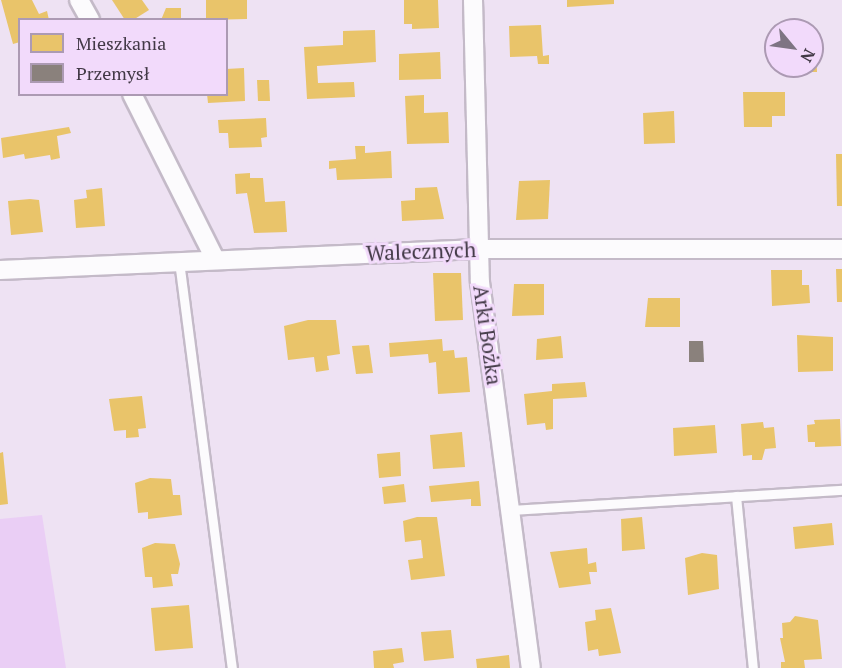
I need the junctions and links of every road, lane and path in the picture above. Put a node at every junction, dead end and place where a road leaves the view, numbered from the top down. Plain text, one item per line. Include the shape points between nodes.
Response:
1 (79, 0) edge
2 (473, 0) edge
3 (89, 18) edge
4 (133, 96) edge
5 (479, 249) junction
6 (842, 249) edge
7 (215, 259) junction
8 (179, 261) junction
9 (0, 270) edge
10 (842, 490) edge
11 (736, 496) junction
12 (511, 510) junction
13 (232, 668) edge
14 (531, 668) edge
15 (753, 668) edge

1 - 3 street
2 - 5 street, Arki Bożka
4 - 7 street
5 - 6 street, Walecznych
5 - 7 street, Walecznych
5 - 12 street, Arki Bożka via 480,282
7 - 8 street, Walecznych
8 - 9 street, Walecznych
8 - 13 lane
10 - 11 lane
11 - 12 lane
11 - 15 lane
12 - 14 street, Arki Bożka

